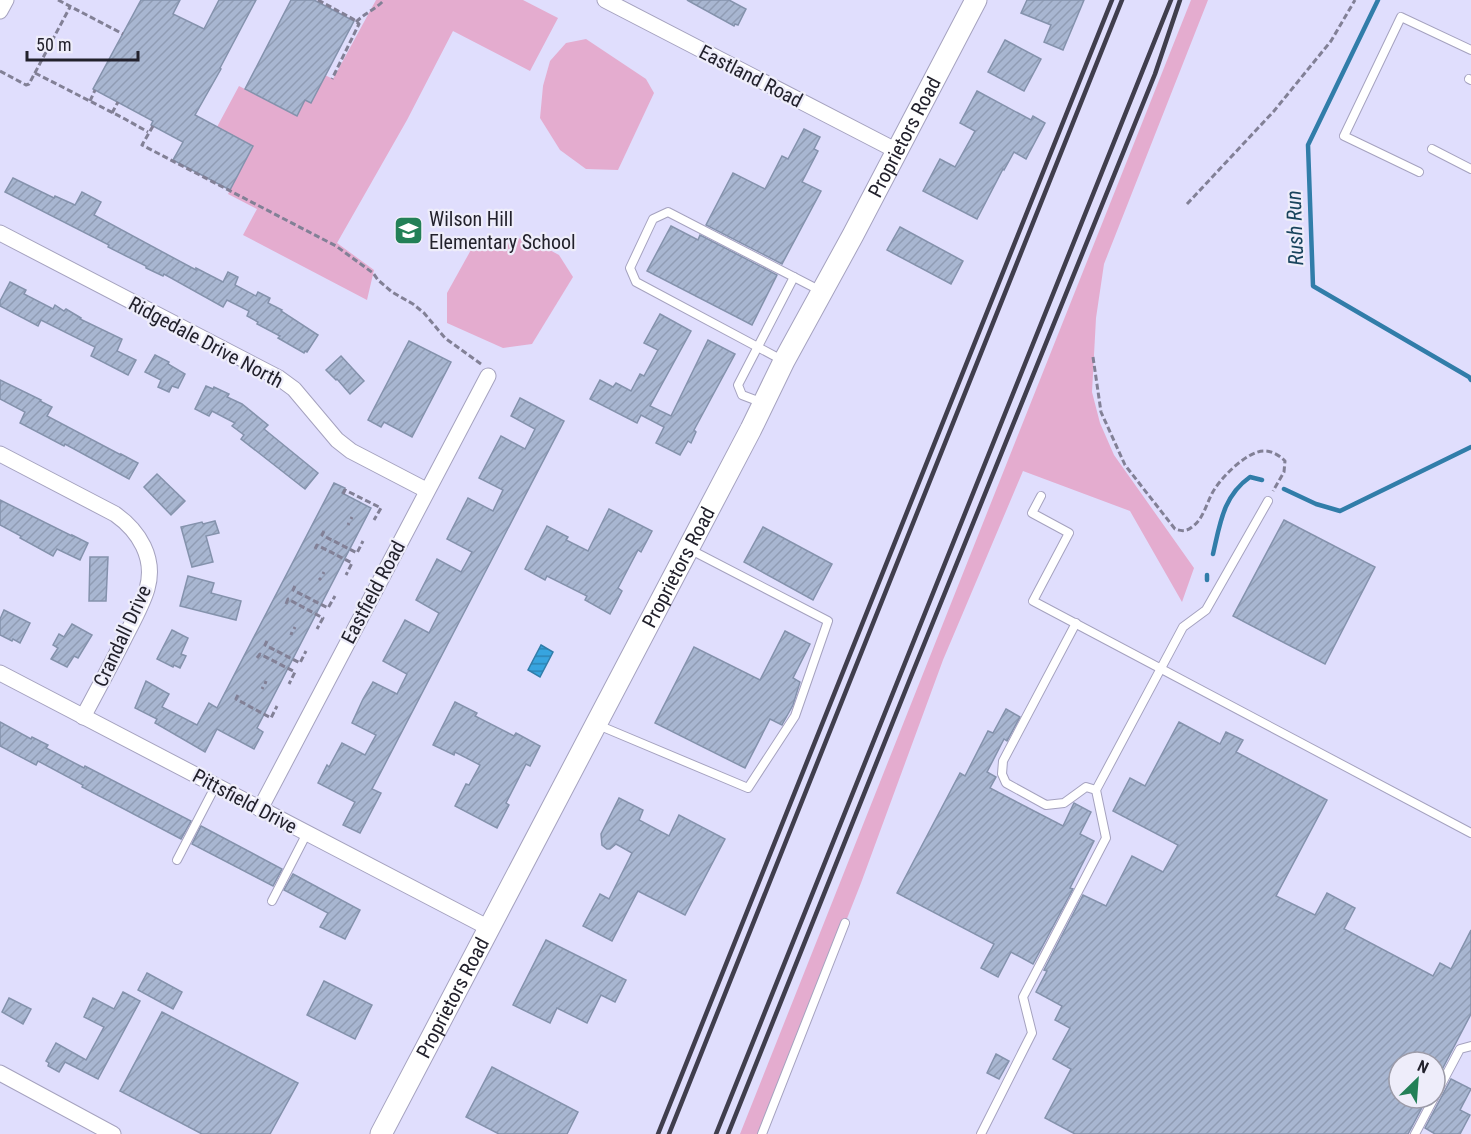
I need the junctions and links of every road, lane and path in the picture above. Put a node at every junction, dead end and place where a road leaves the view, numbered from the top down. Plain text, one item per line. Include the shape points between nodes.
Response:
1 (6, 0) edge
2 (58, 0) edge
3 (318, 0) edge
4 (384, 0) edge
5 (605, 0) edge
6 (976, 0) edge
7 (1355, 0) edge
8 (70, 7) junction
9 (0, 11) edge
10 (356, 22) junction
11 (123, 34) dead end
12 (1471, 50) edge
13 (0, 71) edge
14 (35, 73) junction
15 (332, 79) dead end
16 (95, 90) dead end
17 (90, 101) junction
18 (117, 102) dead end
19 (112, 113) junction
20 (153, 126) dead end
21 (148, 133) junction
22 (1432, 149) dead end
23 (897, 151) junction
24 (1471, 169) edge
25 (1419, 172) dead end
26 (1187, 204) dead end
27 (0, 232) edge
28 (794, 277) junction
29 (822, 292) junction
30 (757, 347) junction
31 (1093, 357) dead end
32 (784, 361) junction
33 (488, 376) joint
34 (764, 403) junction
35 (0, 454) edge
36 (426, 490) junction
37 (343, 494) dead end
38 (1041, 496) dead end
39 (1268, 501) joint
40 (374, 520) dead end
41 (324, 531) dead end
42 (363, 541) dead end
43 (315, 549) dead end
44 (688, 549) junction
45 (346, 575) dead end
46 (296, 586) dead end
47 (335, 596) dead end
48 (286, 604) dead end
49 (1076, 623) junction
50 (317, 629) dead end
51 (267, 640) dead end
52 (306, 651) dead end
53 (257, 658) dead end
54 (1161, 668) junction
55 (0, 673) edge
56 (289, 684) dead end
57 (238, 695) dead end
58 (277, 706) dead end
59 (83, 717) junction
60 (596, 724) junction
61 (216, 785) junction
62 (1096, 790) junction
63 (260, 809) junction
64 (307, 833) junction
65 (1471, 833) edge
66 (177, 860) dead end
67 (272, 901) dead end
68 (845, 923) dead end
69 (489, 928) junction
70 (1471, 1046) edge
71 (0, 1073) edge
72 (1447, 1073) edge
73 (1427, 1110) edge
74 (113, 1134) edge
75 (381, 1134) edge
76 (762, 1134) edge
77 (981, 1134) edge
78 (1415, 1134) edge

1 - 9 street
2 - 8 path
3 - 10 path
4 - 10 path
5 - 23 street, Eastland Road
6 - 23 street, Proprietors Road
7 - 26 path via 1331,41 1274,111
8 - 11 path
8 - 14 path
10 - 15 path via 359,24
12 - 25 lane via 1401,17 1344,136
13 - 14 path via 26,85
14 - 17 path
16 - 17 path
17 - 19 path
18 - 19 path
19 - 21 path
20 - 21 path
21 - 33 path via 142,146 336,246 360,263 392,292 424,313 445,338 490,371
22 - 24 lane
23 - 29 street, Proprietors Road
27 - 36 street, Ridgedale Drive North via 279,378 351,451
28 - 29 lane
28 - 30 lane
28 - 30 lane via 668,212 653,219 630,268 636,282
29 - 32 street, Proprietors Road
30 - 32 lane
30 - 34 lane via 738,385 742,395
31 - 39 path via 1101,412 1125,465 1174,529 1193,527 1215,488 1233,467 1264,451 1278,454 1285,461 1284,472
32 - 34 street, Proprietors Road
33 - 36 street, Eastfield Road
34 - 44 street, Proprietors Road
35 - 59 street, Crandall Drive via 115,514 138,535 145,549 150,576 147,589
36 - 63 street, Eastfield Road
37 - 40 path via 345,490 381,508
38 - 49 lane via 1032,513 1069,533 1033,601
39 - 54 lane via 1206,610 1183,627
41 - 42 path via 322,535 357,553
43 - 45 path via 317,545 352,563
44 - 60 street, Proprietors Road
44 - 60 lane via 828,621 795,717 748,788
46 - 47 path via 293,590 328,608
48 - 50 path via 288,599 323,618
49 - 54 lane
49 - 62 lane via 1002,761 1002,774 1006,783 1046,805 1064,803 1086,787
51 - 52 path via 265,645 300,663
53 - 56 path via 260,654 295,672
54 - 62 lane
54 - 65 lane
55 - 59 street, Pittsfield Drive
57 - 58 path via 236,699 271,718
59 - 61 street, Pittsfield Drive
60 - 69 street, Proprietors Road
61 - 63 street, Pittsfield Drive
61 - 66 lane
62 - 77 lane via 1106,838 1023,997 1032,1033
63 - 64 street, Pittsfield Drive
64 - 67 lane
64 - 69 street, Pittsfield Drive
68 - 76 lane
69 - 75 street, Proprietors Road
70 - 72 lane via 1460,1049
71 - 74 street
73 - 78 lane

